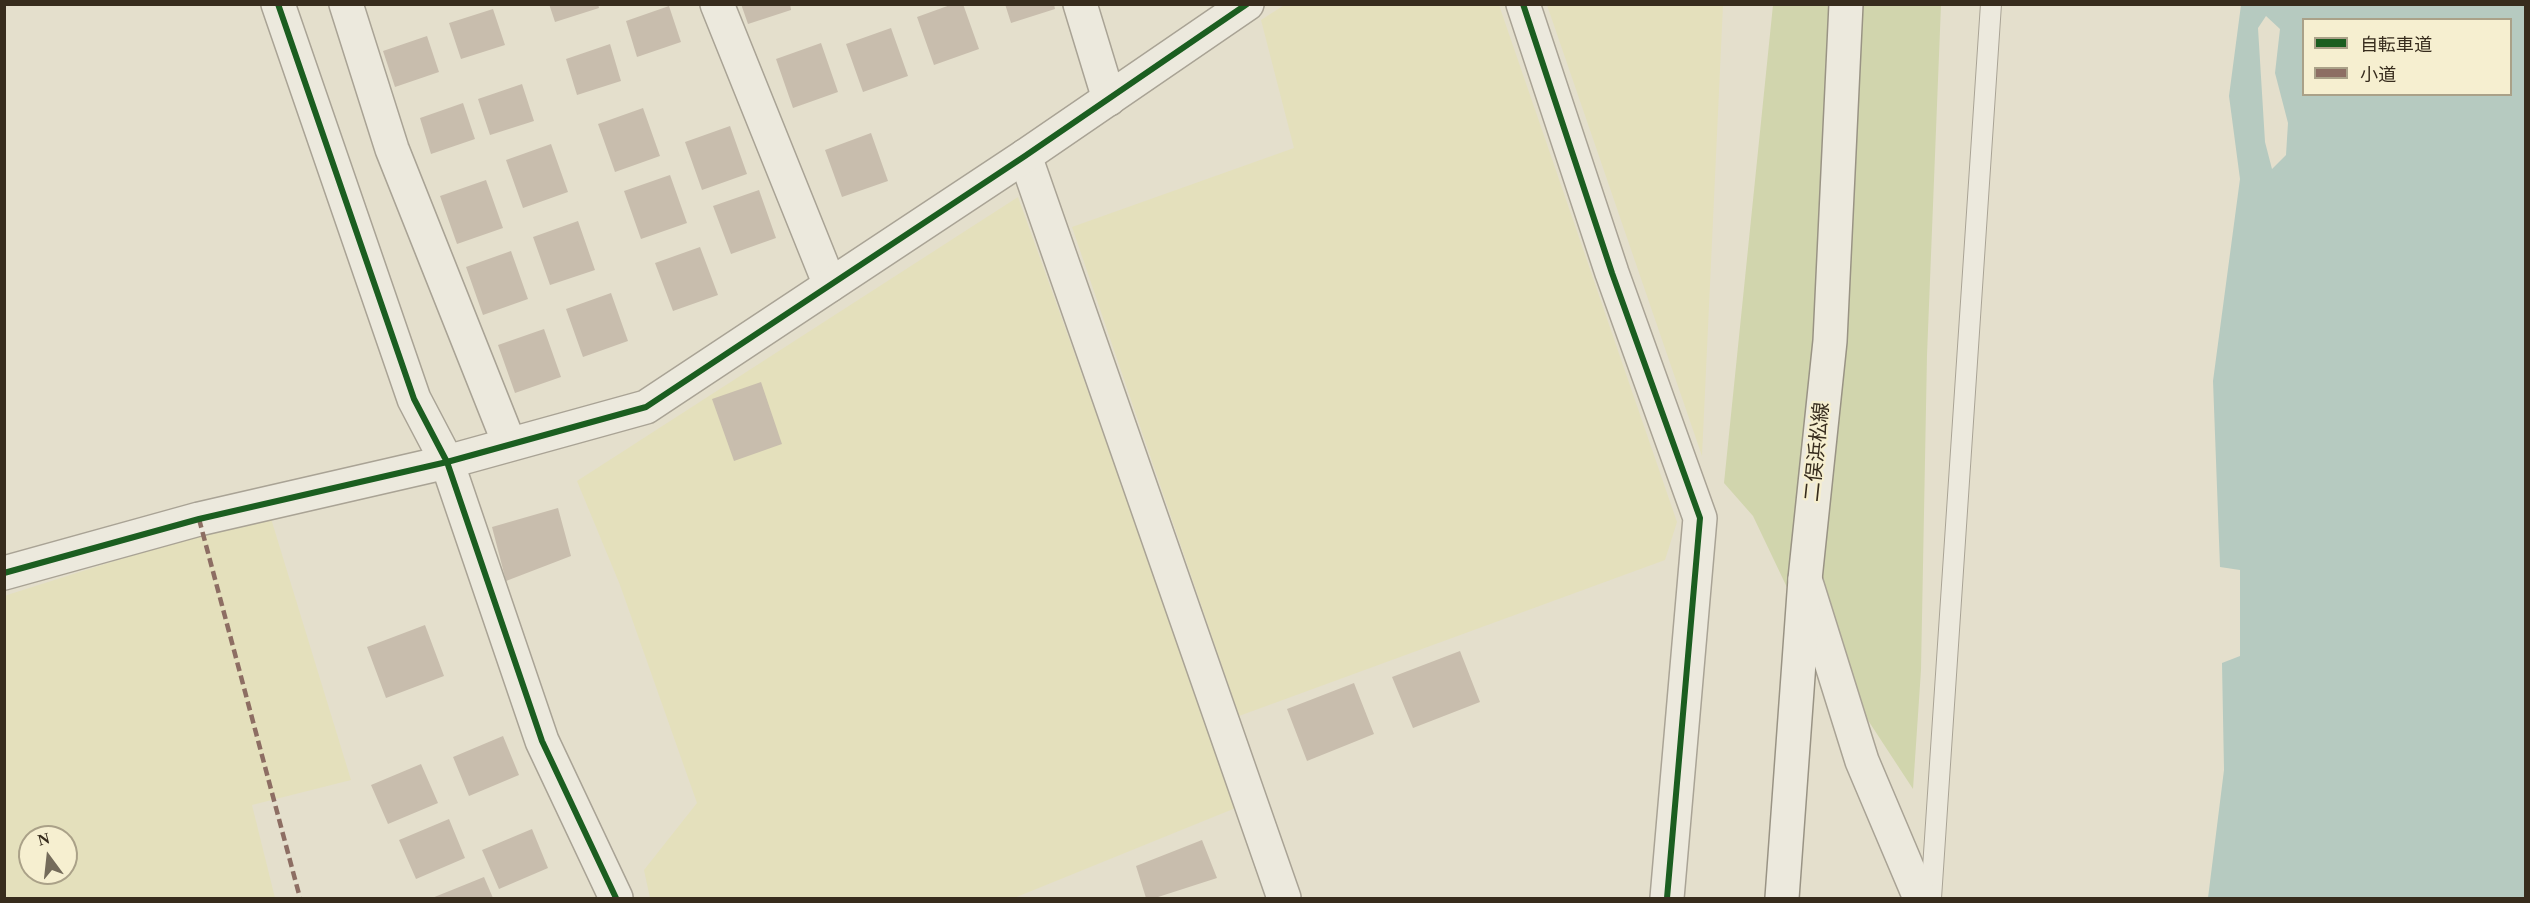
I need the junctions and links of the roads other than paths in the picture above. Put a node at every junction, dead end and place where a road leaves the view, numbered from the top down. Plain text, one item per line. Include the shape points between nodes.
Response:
1 (278, 4) edge
2 (346, 4) edge
3 (717, 4) edge
4 (1080, 4) edge
5 (1247, 4) edge
6 (1523, 4) edge
7 (1846, 4) edge
8 (1991, 4) edge
9 (1109, 99) junction
10 (1025, 156) junction
11 (830, 285) junction
12 (509, 443) junction
13 (447, 462) junction
14 (4, 573) edge
15 (1806, 579) junction
16 (616, 898) edge
17 (1284, 898) edge
18 (1667, 898) edge
19 (1782, 898) edge
20 (1920, 898) edge
21 (1931, 898) edge

1 - 13 street via 414,399
2 - 12 street via 392,149
3 - 11 street
4 - 9 street
5 - 9 street
6 - 18 street via 1612,273 1700,518
7 - 15 street, 二俣浜松線 via 1830,341
8 - 21 lane
9 - 10 street
10 - 11 street
10 - 17 street
11 - 12 street via 646,407
12 - 13 street
13 - 14 street via 199,519
13 - 16 street via 542,741
15 - 19 street, 二俣浜松線
15 - 20 street via 1862,761

